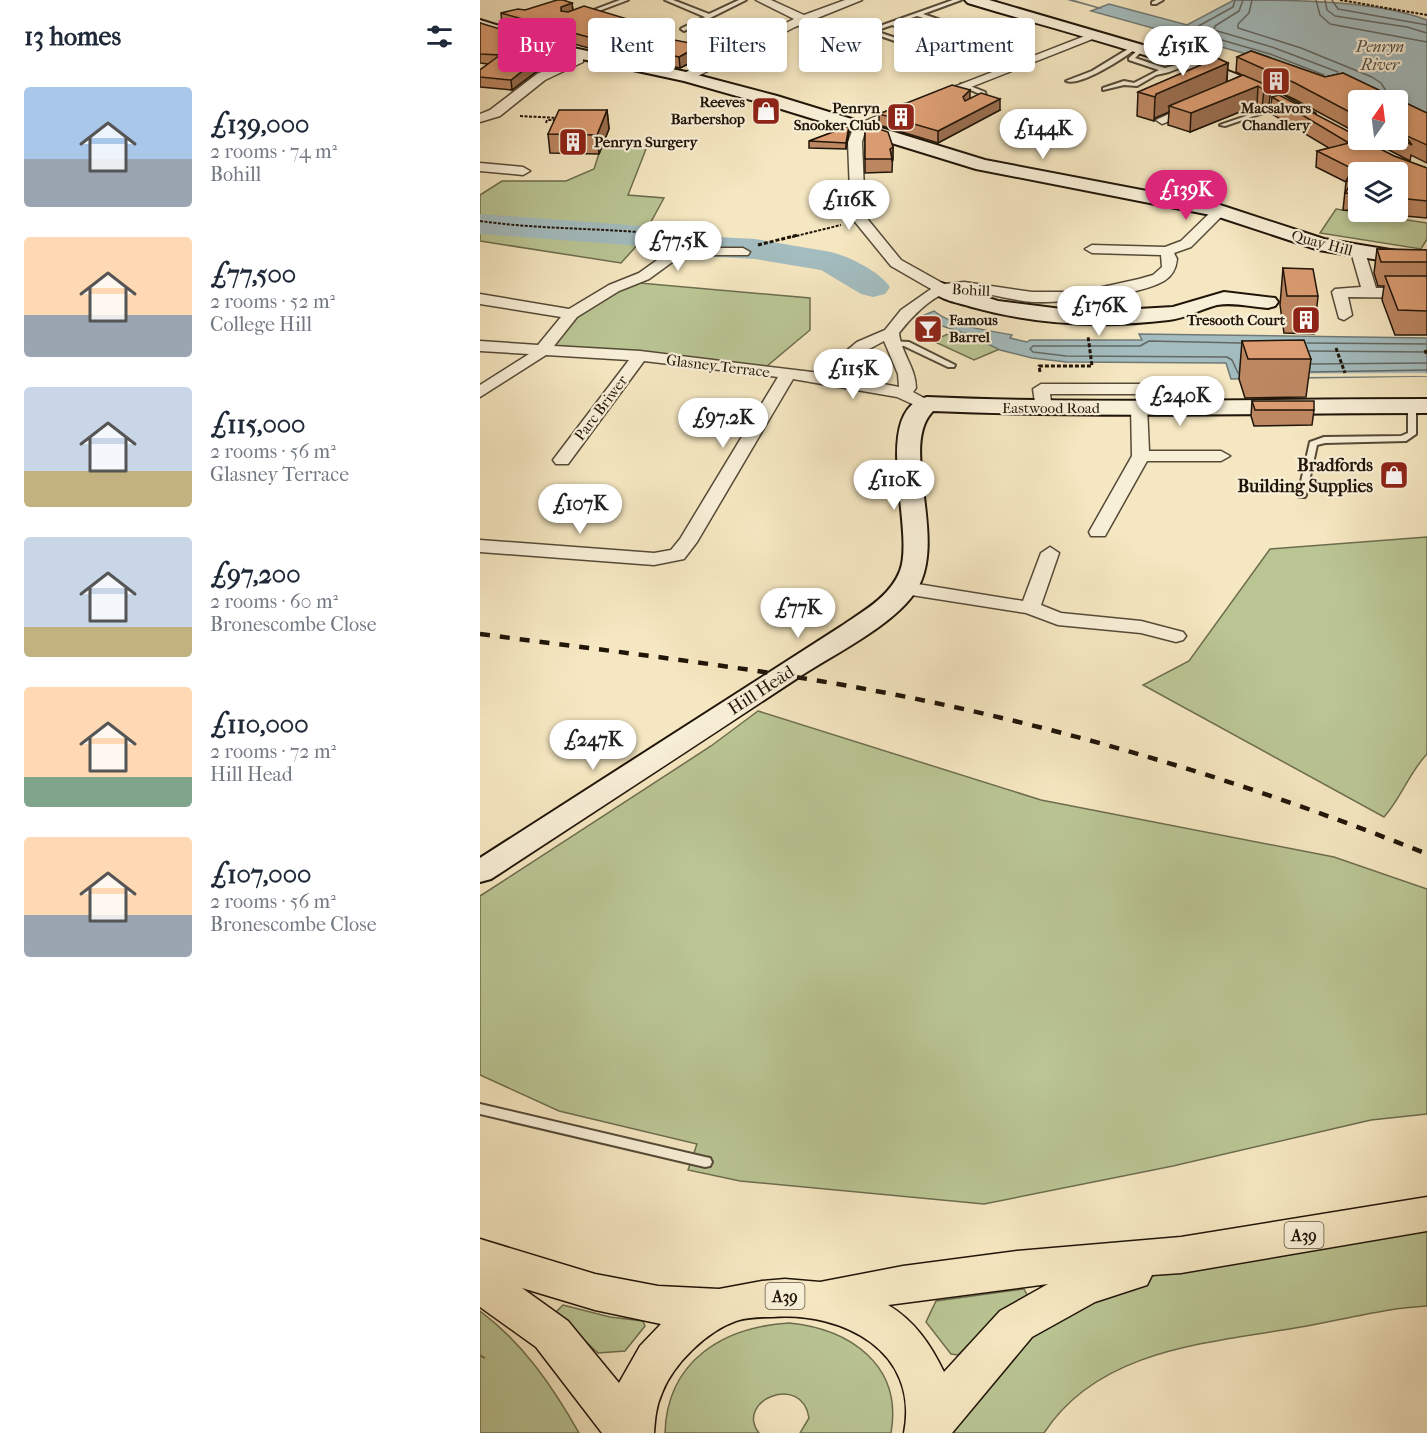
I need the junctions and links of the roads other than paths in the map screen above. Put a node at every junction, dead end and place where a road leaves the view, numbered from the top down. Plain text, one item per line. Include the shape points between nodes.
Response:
1 (625, 0) edge
2 (668, 0) edge
3 (743, 0) edge
4 (762, 0) edge
5 (856, 0) edge
6 (958, 0) edge
7 (973, 0) edge
8 (917, 14) junction
9 (708, 16) junction
10 (577, 17) edge
11 (801, 18) edge
12 (806, 18) edge
13 (929, 18) edge
14 (799, 21) edge
15 (891, 23) junction
16 (480, 25) edge
17 (684, 29) dead end
18 (498, 31) edge
19 (1094, 36) junction
20 (1138, 48) junction
21 (576, 53) edge
22 (576, 58) edge
23 (579, 59) junction
24 (1189, 63) junction
25 (1167, 71) junction
26 (686, 77) junction
27 (1069, 81) dead end
28 (1246, 84) junction
29 (963, 85) junction
30 (1105, 89) dead end
31 (1225, 93) edge
32 (1204, 102) edge
33 (1286, 104) junction
34 (973, 106) edge
35 (807, 111) junction
36 (487, 114) edge
37 (1162, 120) dead end
38 (1323, 123) edge
39 (1223, 125) dead end
40 (860, 126) junction
41 (480, 167) edge
42 (523, 171) dead end
43 (1220, 211) junction
44 (747, 249) road end
45 (1092, 249) dead end
46 (1166, 251) junction
47 (1358, 252) junction
48 (1427, 262) edge
49 (941, 290) junction
50 (1371, 292) junction
51 (1427, 293) edge
52 (480, 299) edge
53 (1268, 302) dead end
54 (572, 314) junction
55 (1344, 315) dead end
56 (891, 338) junction
57 (480, 346) edge
58 (542, 351) junction
59 (640, 356) junction
60 (951, 365) dead end
61 (788, 374) junction
62 (824, 378) junction
63 (1167, 389) dead end
64 (480, 392) edge
65 (903, 393) junction
66 (927, 404) junction
67 (1139, 406) junction
68 (1420, 406) edge
69 (1044, 409) junction
70 (1141, 456) junction
71 (1221, 456) dead end
72 (562, 459) dead end
73 (1302, 495) dead end
74 (1098, 532) dead end
75 (480, 546) edge
76 (1050, 553) dead end
77 (905, 588) junction
78 (1030, 608) junction
79 (1176, 636) dead end
80 (480, 872) edge
81 (480, 1109) edge
82 (705, 1162) dead end
83 (1427, 1214) edge
84 (1181, 1256) junction
85 (480, 1257) edge
86 (480, 1282) edge
87 (824, 1299) junction
88 (719, 1308) junction
89 (930, 1427) edge
90 (629, 1432) edge

1 - 10 lane
2 - 9 lane
3 - 9 lane
4 - 11 street
5 - 12 street
6 - 8 lane
7 - 19 street
8 - 13 lane
8 - 15 lane
9 - 17 lane
14 - 26 street
15 - 15 lane via 911,30 971,50 949,58 869,31
16 - 18 street
19 - 20 street
19 - 29 street
20 - 24 street
20 - 25 lane via 1131,59
20 - 27 lane
21 - 26 street
22 - 23 street
23 - 35 street via 696,91
23 - 36 street via 541,77
24 - 25 lane
24 - 28 street
25 - 30 lane via 1134,85 1124,82
26 - 35 street
28 - 31 street
28 - 33 street
29 - 34 lane via 985,97
29 - 40 street
32 - 37 street
33 - 38 street
33 - 39 lane
35 - 40 street, Quay Hill
40 - 43 street, Quay Hill via 1026,176
40 - 49 street via 855,142 858,217 896,263
41 - 42 street
43 - 46 street via 1186,244
43 - 47 street, Quay Hill via 1319,244
44 - 54 street via 679,251 644,276 614,288
45 - 46 street
46 - 49 street, Bohill via 1170,268 1158,278 1094,295 1052,298 971,287
47 - 48 street, Quay Hill
47 - 50 street
49 - 53 street, Bohill via 1024,311 1085,318 1176,312 1218,298
49 - 56 street via 906,313
50 - 51 street
50 - 55 street via 1340,292
52 - 54 street
54 - 58 street
56 - 60 lane
56 - 62 street via 876,337 858,347
56 - 65 street via 907,375 909,386
57 - 58 street, Glasney Terrace
58 - 59 street, Glasney Terrace
58 - 64 street
59 - 61 street, Glasney Terrace
59 - 72 street, Parc Briwer
61 - 62 street, Glasney Terrace
61 - 75 street via 677,555 654,559
62 - 65 street, Glasney Terrace
63 - 69 street via 1041,389
65 - 66 street, Glasney Terrace
66 - 69 street, Eastwood Road
66 - 77 street via 916,412 909,436 917,526 914,572
67 - 68 street, Eastwood Road
67 - 69 street, Eastwood Road
67 - 70 street
68 - 73 lane via 1412,434 1403,439 1324,440 1313,444
70 - 71 street
70 - 74 street
76 - 78 street
77 - 78 street
77 - 80 street, Hill Head via 806,661
78 - 79 street via 1058,619 1141,627
81 - 82 lane
83 - 84 highway, A39
84 - 87 highway, A39 via 1017,1269
84 - 89 highway, A39 via 1079,1289 1016,1324
85 - 88 highway, A39 via 595,1293 658,1305
86 - 90 highway, A39 via 552,1334
87 - 88 highway, A39 via 787,1295
87 - 89 highway, A39 via 859,1311 890,1329 913,1356 927,1386
88 - 90 highway, A39 via 681,1333 654,1361 636,1394

